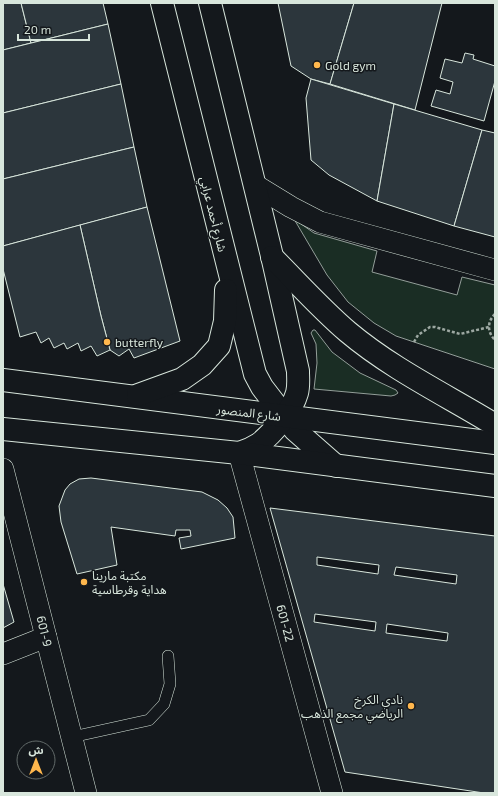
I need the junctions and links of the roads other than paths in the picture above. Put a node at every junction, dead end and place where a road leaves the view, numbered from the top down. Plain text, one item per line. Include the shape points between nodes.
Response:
1 (162, 3) edge
2 (210, 3) edge
3 (254, 185) junction
4 (272, 256) junction
5 (227, 265) junction
6 (495, 270) edge
7 (3, 380) edge
8 (132, 397) junction
9 (284, 416) junction
10 (495, 425) edge
11 (3, 429) edge
12 (495, 444) edge
13 (239, 454) junction
14 (336, 466) junction
15 (3, 469) edge
16 (495, 486) edge
17 (46, 637) junction
18 (3, 654) edge
19 (168, 656) dead end
20 (72, 737) junction
21 (86, 793) edge
22 (332, 793) edge

1 - 5 main road, شارع أحمد عرابي
2 - 3 main road
3 - 4 main road
3 - 6 street via 320,222
4 - 9 main road via 298,371 297,394
4 - 10 main road via 348,332 380,356
5 - 8 main road via 225,321 219,346 202,365 182,379
5 - 9 main road, شارع أحمد عرابي via 254,374
7 - 8 main road, شارع المنصور
8 - 9 main road, شارع المنصور
9 - 12 main road, شارع المنصور
9 - 13 main road via 258,445
9 - 14 main road, شارع أحمد عرابي via 306,440
11 - 13 main road
13 - 14 main road
13 - 22 street, 601-22
14 - 16 main road
15 - 17 street, 601-9
17 - 18 street
17 - 20 street, 601-9
19 - 20 lane via 170,684 164,704 149,720
20 - 21 street, 601-9

